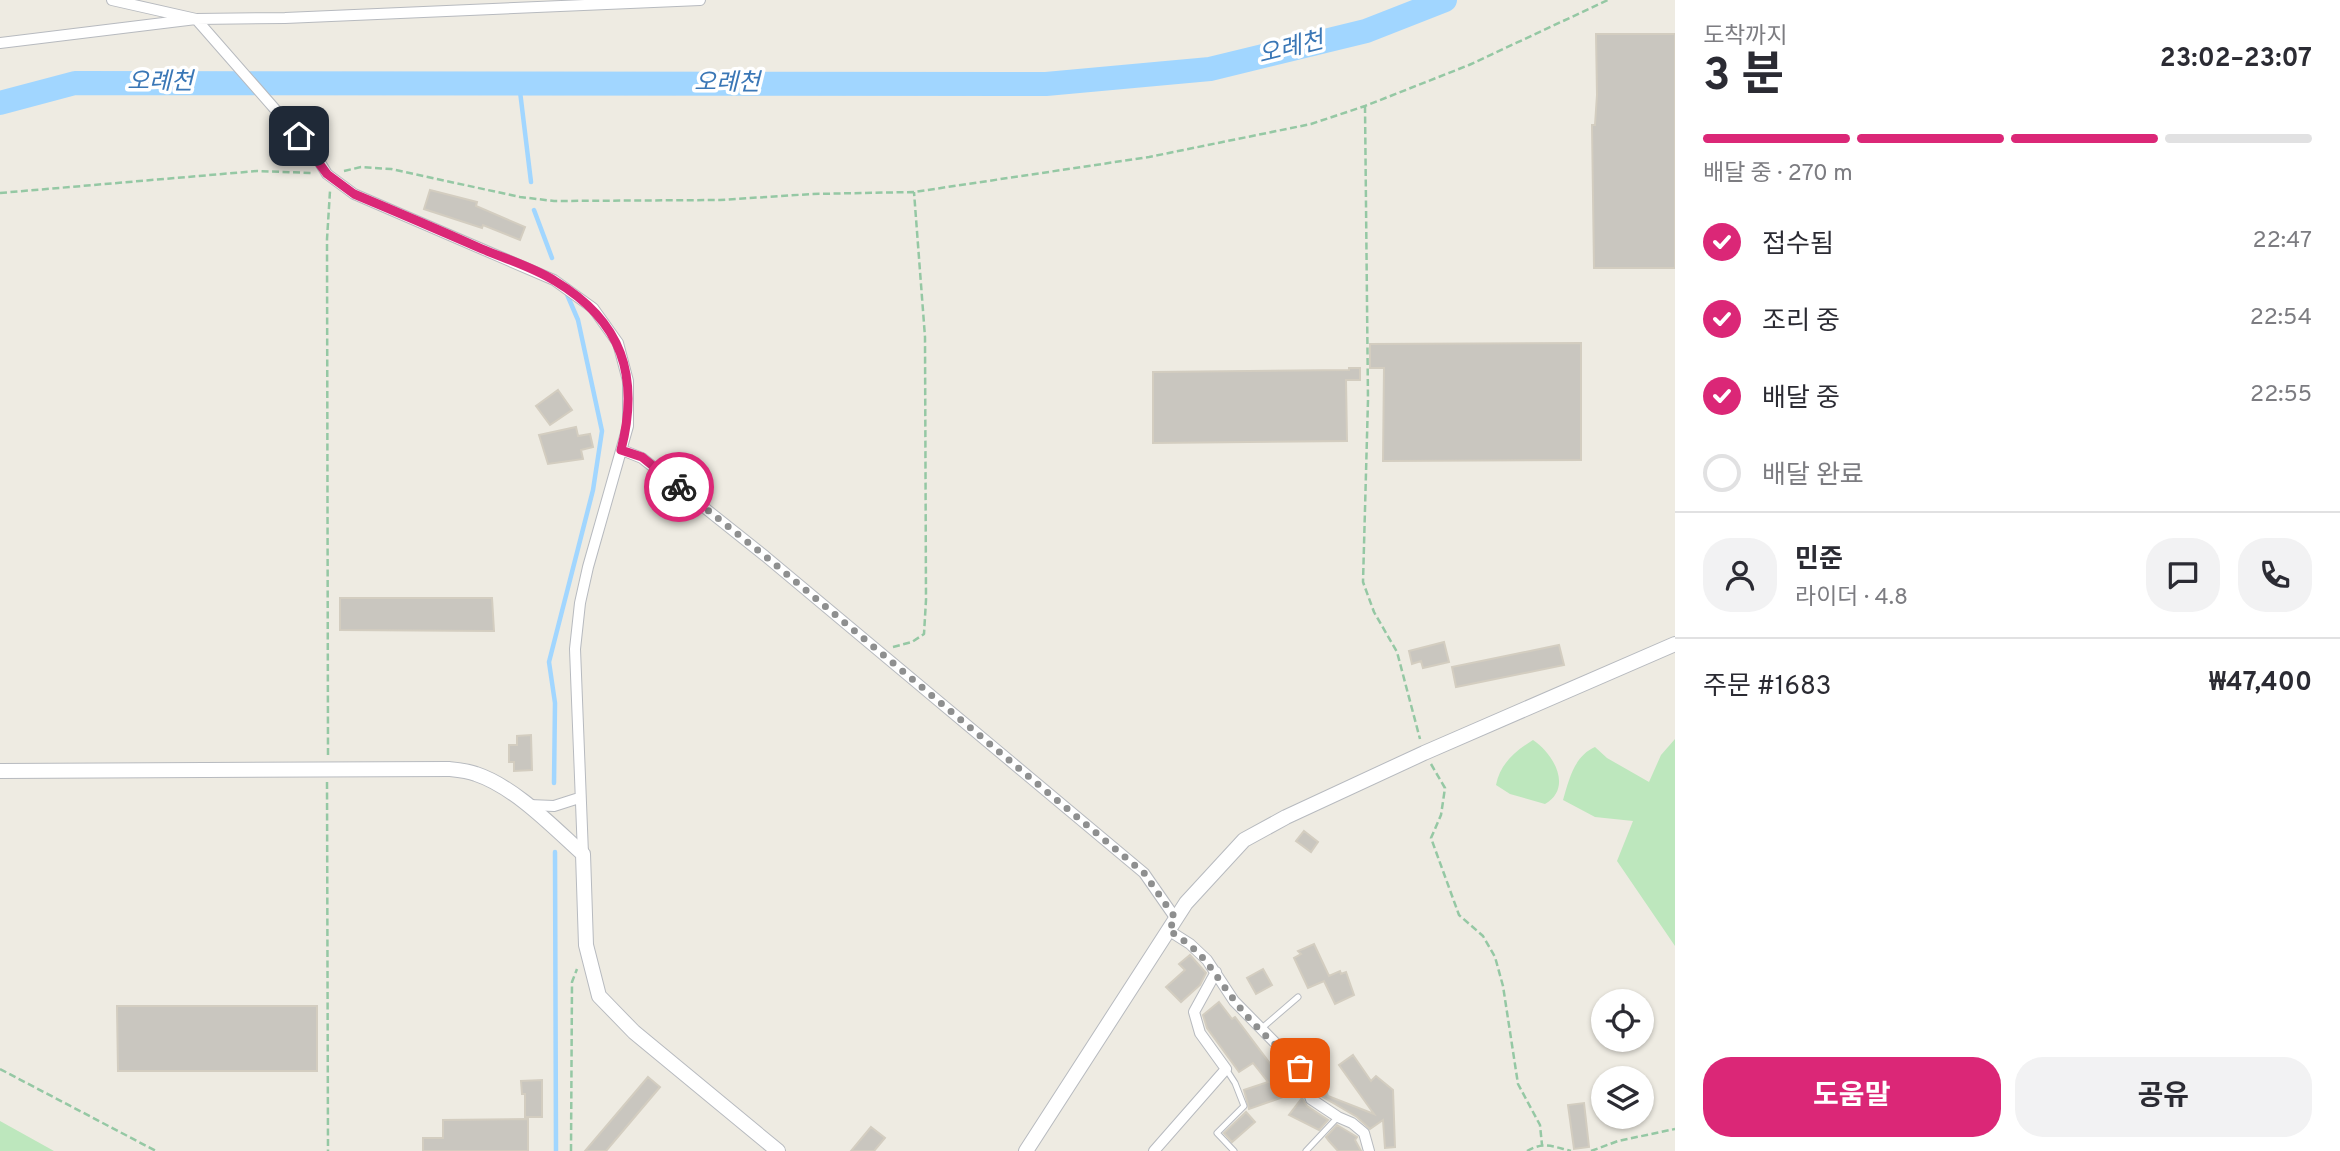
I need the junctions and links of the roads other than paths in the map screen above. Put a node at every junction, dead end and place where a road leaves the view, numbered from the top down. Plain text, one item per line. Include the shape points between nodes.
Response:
1 (112, 0) edge
2 (699, 0) edge
3 (195, 19) junction
4 (0, 43) edge
5 (621, 450) junction
6 (1675, 644) edge
7 (0, 771) edge
8 (579, 798) junction
9 (526, 805) junction
10 (583, 854) junction
11 (1172, 925) junction
12 (1216, 972) junction
13 (1298, 997) dead end
14 (1260, 1030) junction
15 (1226, 1069) junction
16 (1338, 1117) junction
17 (778, 1151) edge
18 (1026, 1151) edge
19 (1154, 1151) edge
20 (1234, 1151) edge
21 (1306, 1151) edge
22 (1369, 1151) edge

1 - 3 street
2 - 3 street
3 - 4 street
3 - 5 street via 327,174 354,194 554,280 593,308 618,343 626,372 628,426
5 - 8 street via 580,603 575,670
5 - 11 street via 642,457 1144,873
6 - 11 street via 1424,753 1244,840 1186,903
7 - 9 street via 436,769 474,773
8 - 9 street via 554,806
8 - 10 street
9 - 10 street
10 - 17 street via 586,939 599,996 634,1032
11 - 12 street
11 - 18 street
12 - 14 street
12 - 15 street via 1194,1012 1200,1032
13 - 14 lane
14 - 16 street via 1300,1068 1311,1099
15 - 19 street
15 - 20 lane via 1244,1106 1217,1133
16 - 21 lane
16 - 22 street via 1364,1133

